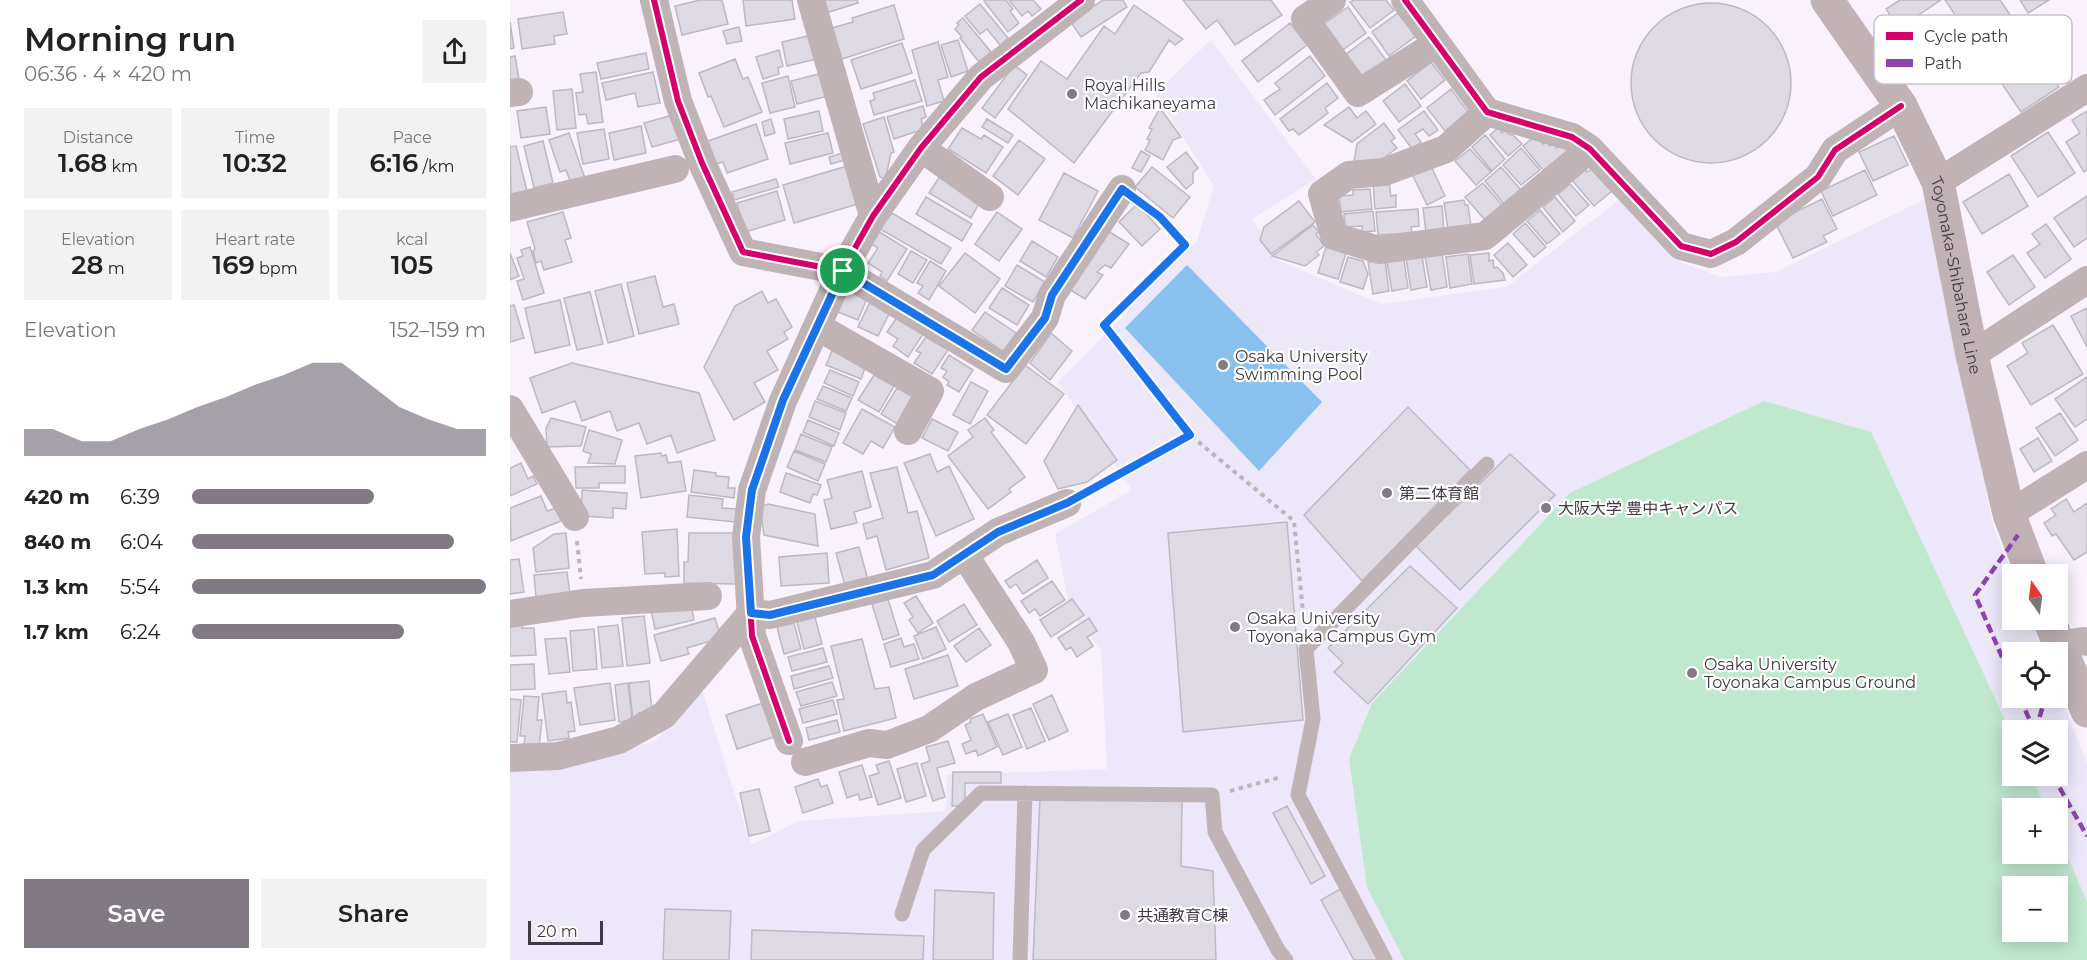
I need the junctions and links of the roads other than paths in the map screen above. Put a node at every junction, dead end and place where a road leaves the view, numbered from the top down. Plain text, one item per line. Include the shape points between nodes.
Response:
1 (654, 0) edge
2 (811, 0) edge
3 (1081, 0) edge
4 (1332, 0) edge
5 (1405, 0) edge
6 (1827, 0) edge
7 (1436, 44) junction
8 (1874, 67) edge
9 (1886, 84) edge
10 (2087, 88) edge
11 (1901, 106) junction
12 (1487, 112) junction
13 (921, 148) junction
14 (1590, 150) junction
15 (675, 169) dead end
16 (1938, 182) junction
17 (1122, 189) road end
18 (990, 197) dead end
19 (510, 208) edge
20 (873, 216) junction
21 (843, 271) junction
22 (2087, 280) edge
23 (818, 327) junction
24 (1972, 355) junction
25 (510, 409) edge
26 (908, 431) dead end
27 (1487, 464) dead end
28 (2087, 465) edge
29 (1067, 503) road end
30 (2009, 514) junction
31 (575, 516) road end
32 (964, 554) junction
33 (2028, 564) edge
34 (708, 596) dead end
35 (751, 613) junction
36 (510, 614) edge
37 (2065, 636) edge
38 (2087, 711) edge
39 (510, 758) edge
40 (1025, 793) junction
41 (902, 914) dead end
42 (1020, 960) edge
43 (1286, 960) edge
44 (1385, 960) edge

1 - 21 street via 678,101 742,252
2 - 20 street
3 - 13 street via 981,77
4 - 7 street via 1305,19 1358,93
5 - 7 street
6 - 8 street, Toyonaka-Shibahara Line
7 - 12 street
9 - 11 street, Toyonaka-Shibahara Line
10 - 16 street
11 - 14 street via 1835,150 1818,177 1736,242 1711,254 1681,246
11 - 16 street, Toyonaka-Shibahara Line
12 - 14 street via 1572,137
12 - 14 street via 1446,149 1384,172 1349,175 1322,194 1334,236 1379,250 1485,236
13 - 18 street
13 - 20 street
15 - 19 street
16 - 24 street, Toyonaka-Shibahara Line
17 - 21 street via 1052,295 1045,318 1006,369
20 - 21 street
21 - 23 street
22 - 24 street
23 - 26 street via 930,391
23 - 35 street via 783,400 752,490 746,537
24 - 30 street, Toyonaka-Shibahara Line
25 - 31 street
27 - 44 lane via 1306,649 1313,719 1298,795
28 - 30 street
29 - 32 street via 998,532
30 - 33 street, Toyonaka-Shibahara Line
32 - 35 street via 933,575 770,615
32 - 35 street via 1021,642 1034,670 976,697 929,729 887,745 869,743 797,751 752,636
34 - 36 street via 583,603
35 - 39 street via 664,715 619,740 558,756
37 - 38 street
40 - 41 lane via 981,793 923,850
40 - 42 lane
40 - 43 lane via 1212,795 1215,832

